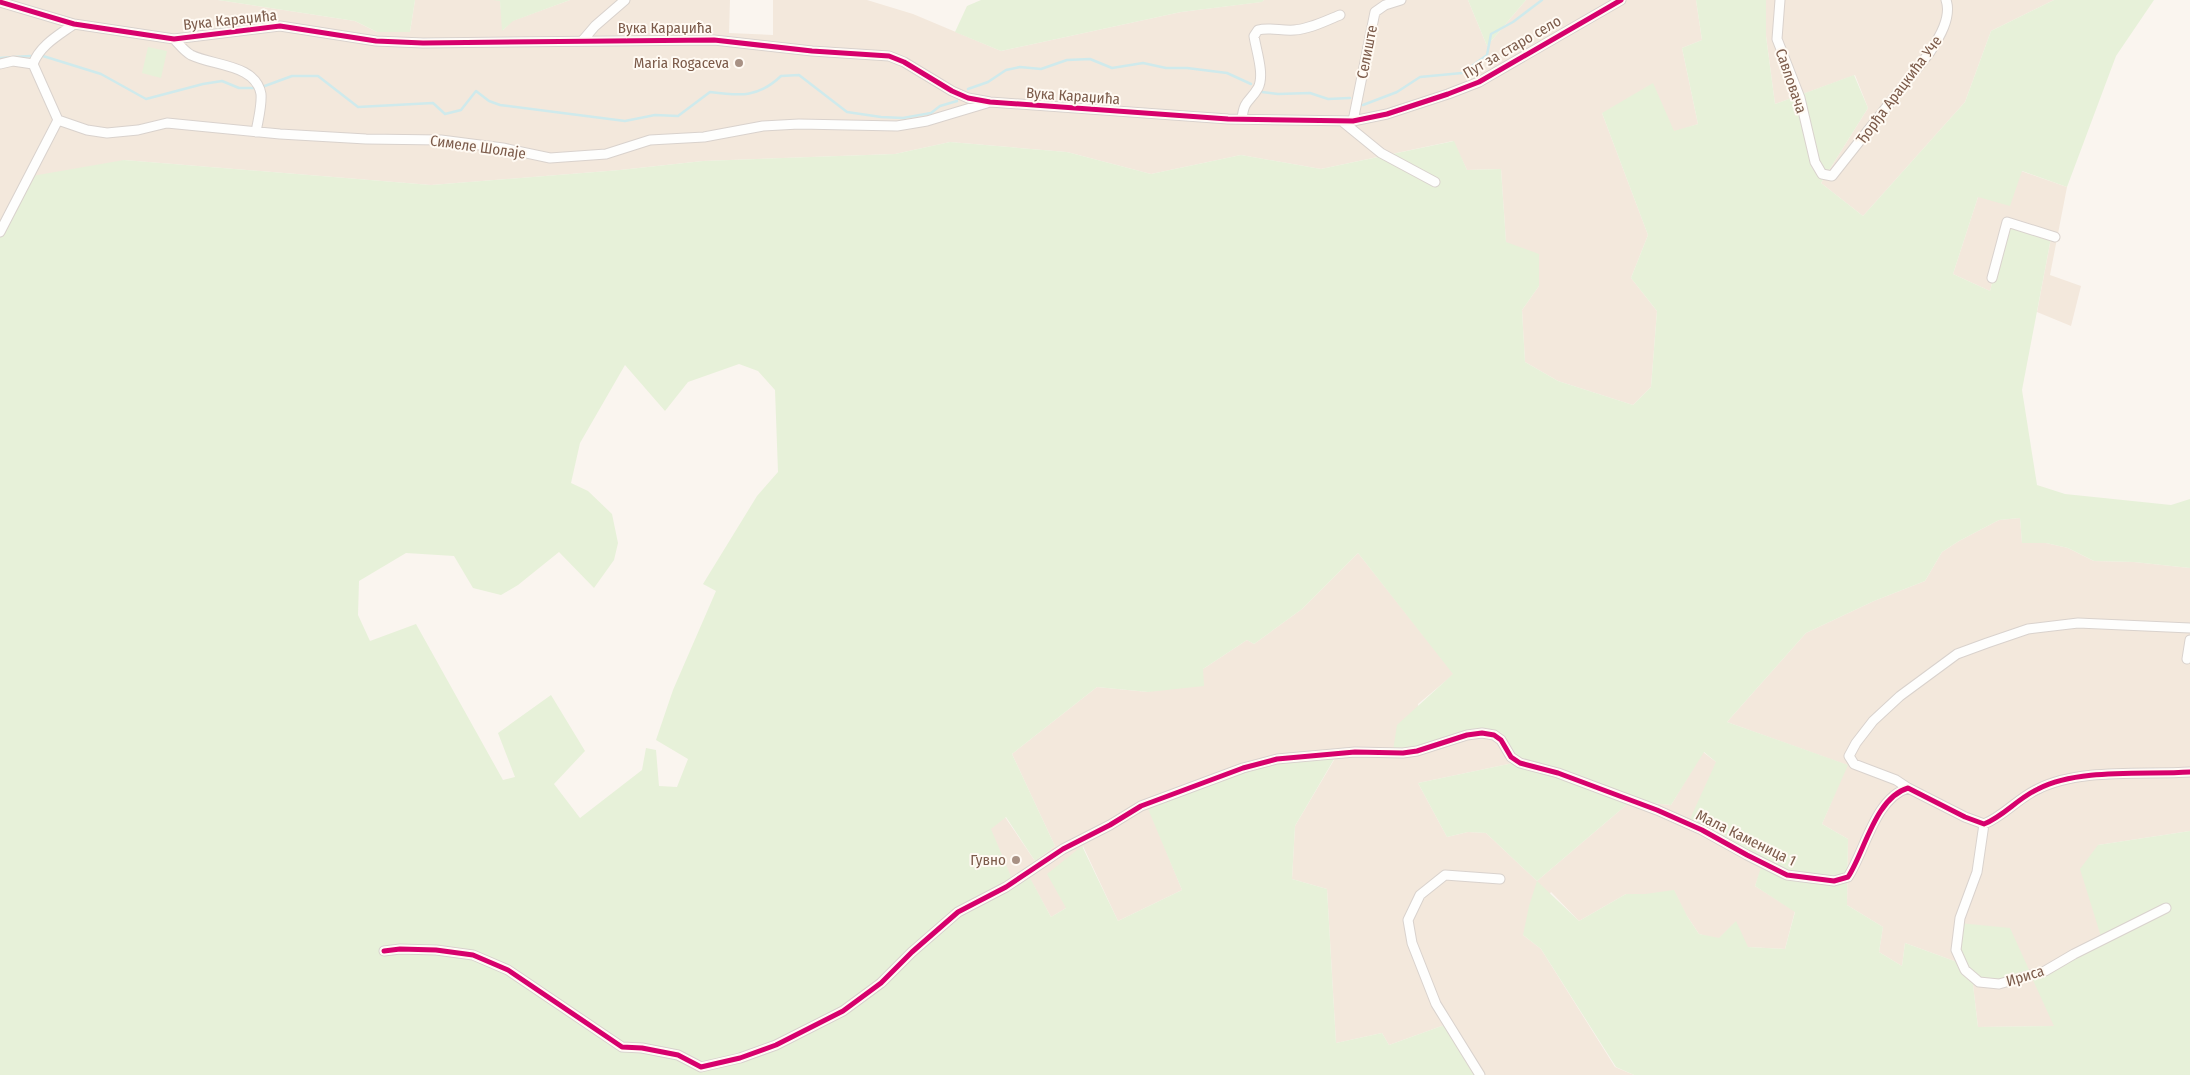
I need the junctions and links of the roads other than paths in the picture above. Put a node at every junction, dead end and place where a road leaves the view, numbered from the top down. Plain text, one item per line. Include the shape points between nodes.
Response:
1 (625, 0) edge
2 (1401, 0) edge
3 (1621, 0) edge
4 (1780, 0) edge
5 (1946, 0) edge
6 (0, 2) edge
7 (1340, 15) dead end
8 (74, 24) junction
9 (174, 39) junction
10 (583, 40) junction
11 (0, 64) edge
12 (33, 64) junction
13 (990, 102) junction
14 (1242, 119) junction
15 (58, 120) junction
16 (1353, 121) junction
17 (1343, 122) junction
18 (256, 132) junction
19 (1835, 173) joint
20 (1435, 182) dead end
21 (0, 232) edge
22 (2055, 237) dead end
23 (1992, 278) dead end
24 (2190, 628) edge
25 (2190, 640) edge
26 (2188, 659) dead end
27 (2190, 772) edge
28 (1908, 788) junction
29 (1984, 824) junction
30 (1500, 879) dead end
31 (2166, 908) dead end
32 (384, 951) dead end
33 (1480, 1075) edge

1 - 10 street
2 - 16 street, Селиште via 1375,12
3 - 16 street, Пут за старо село via 1479,82 1387,114
4 - 19 street, Савловача via 1777,39 1800,98 1815,162 1822,174 1832,176
5 - 19 street, Ђорђа Арацкића Уче via 1943,31 1930,52
6 - 8 street, Вука Караџића
7 - 14 street via 1295,30 1258,30 1254,36 1260,79 1258,88 1247,99
8 - 9 street, Вука Караџића
8 - 12 street via 48,43
9 - 10 street, Вука Караџића via 280,26 376,41 414,43
9 - 18 street via 189,54 245,73 259,88
10 - 13 street, Вука Караџића via 714,40 889,56 952,91
11 - 12 street via 12,61
12 - 15 street
13 - 14 street, Вука Караџића
13 - 18 street, Симеле Шолаје via 927,121 897,126 763,126 704,137 650,140 606,154 550,158 441,140
14 - 17 street, Вука Караџића
15 - 18 street, Симеле Шолаје via 107,133 167,123
15 - 21 street
16 - 17 street, Вука Караџића
17 - 20 street via 1381,153
22 - 23 street via 2007,222
24 - 28 street via 2078,623 2028,629 1957,654 1900,696 1873,721 1849,756 1854,764
25 - 26 street
27 - 29 street via 2067,778 2038,789 1998,818
28 - 29 street
28 - 32 street, Мала Каменица 1 via 1890,799 1863,843 1848,877 1834,881 1787,875 1657,810 1543,768 1520,764 1494,735 1467,735 1403,753 1355,752 1277,759 1243,768 1141,806 958,912 881,983 843,1011 776,1045 701,1067 678,1055 622,1047 508,970 473,955 400,948
29 - 31 street, Ириса via 1977,872 1960,918 1956,950 1965,970 1979,982 1999,984 2045,971
30 - 33 street via 1445,875 1420,895 1408,920 1412,943 1436,1004

